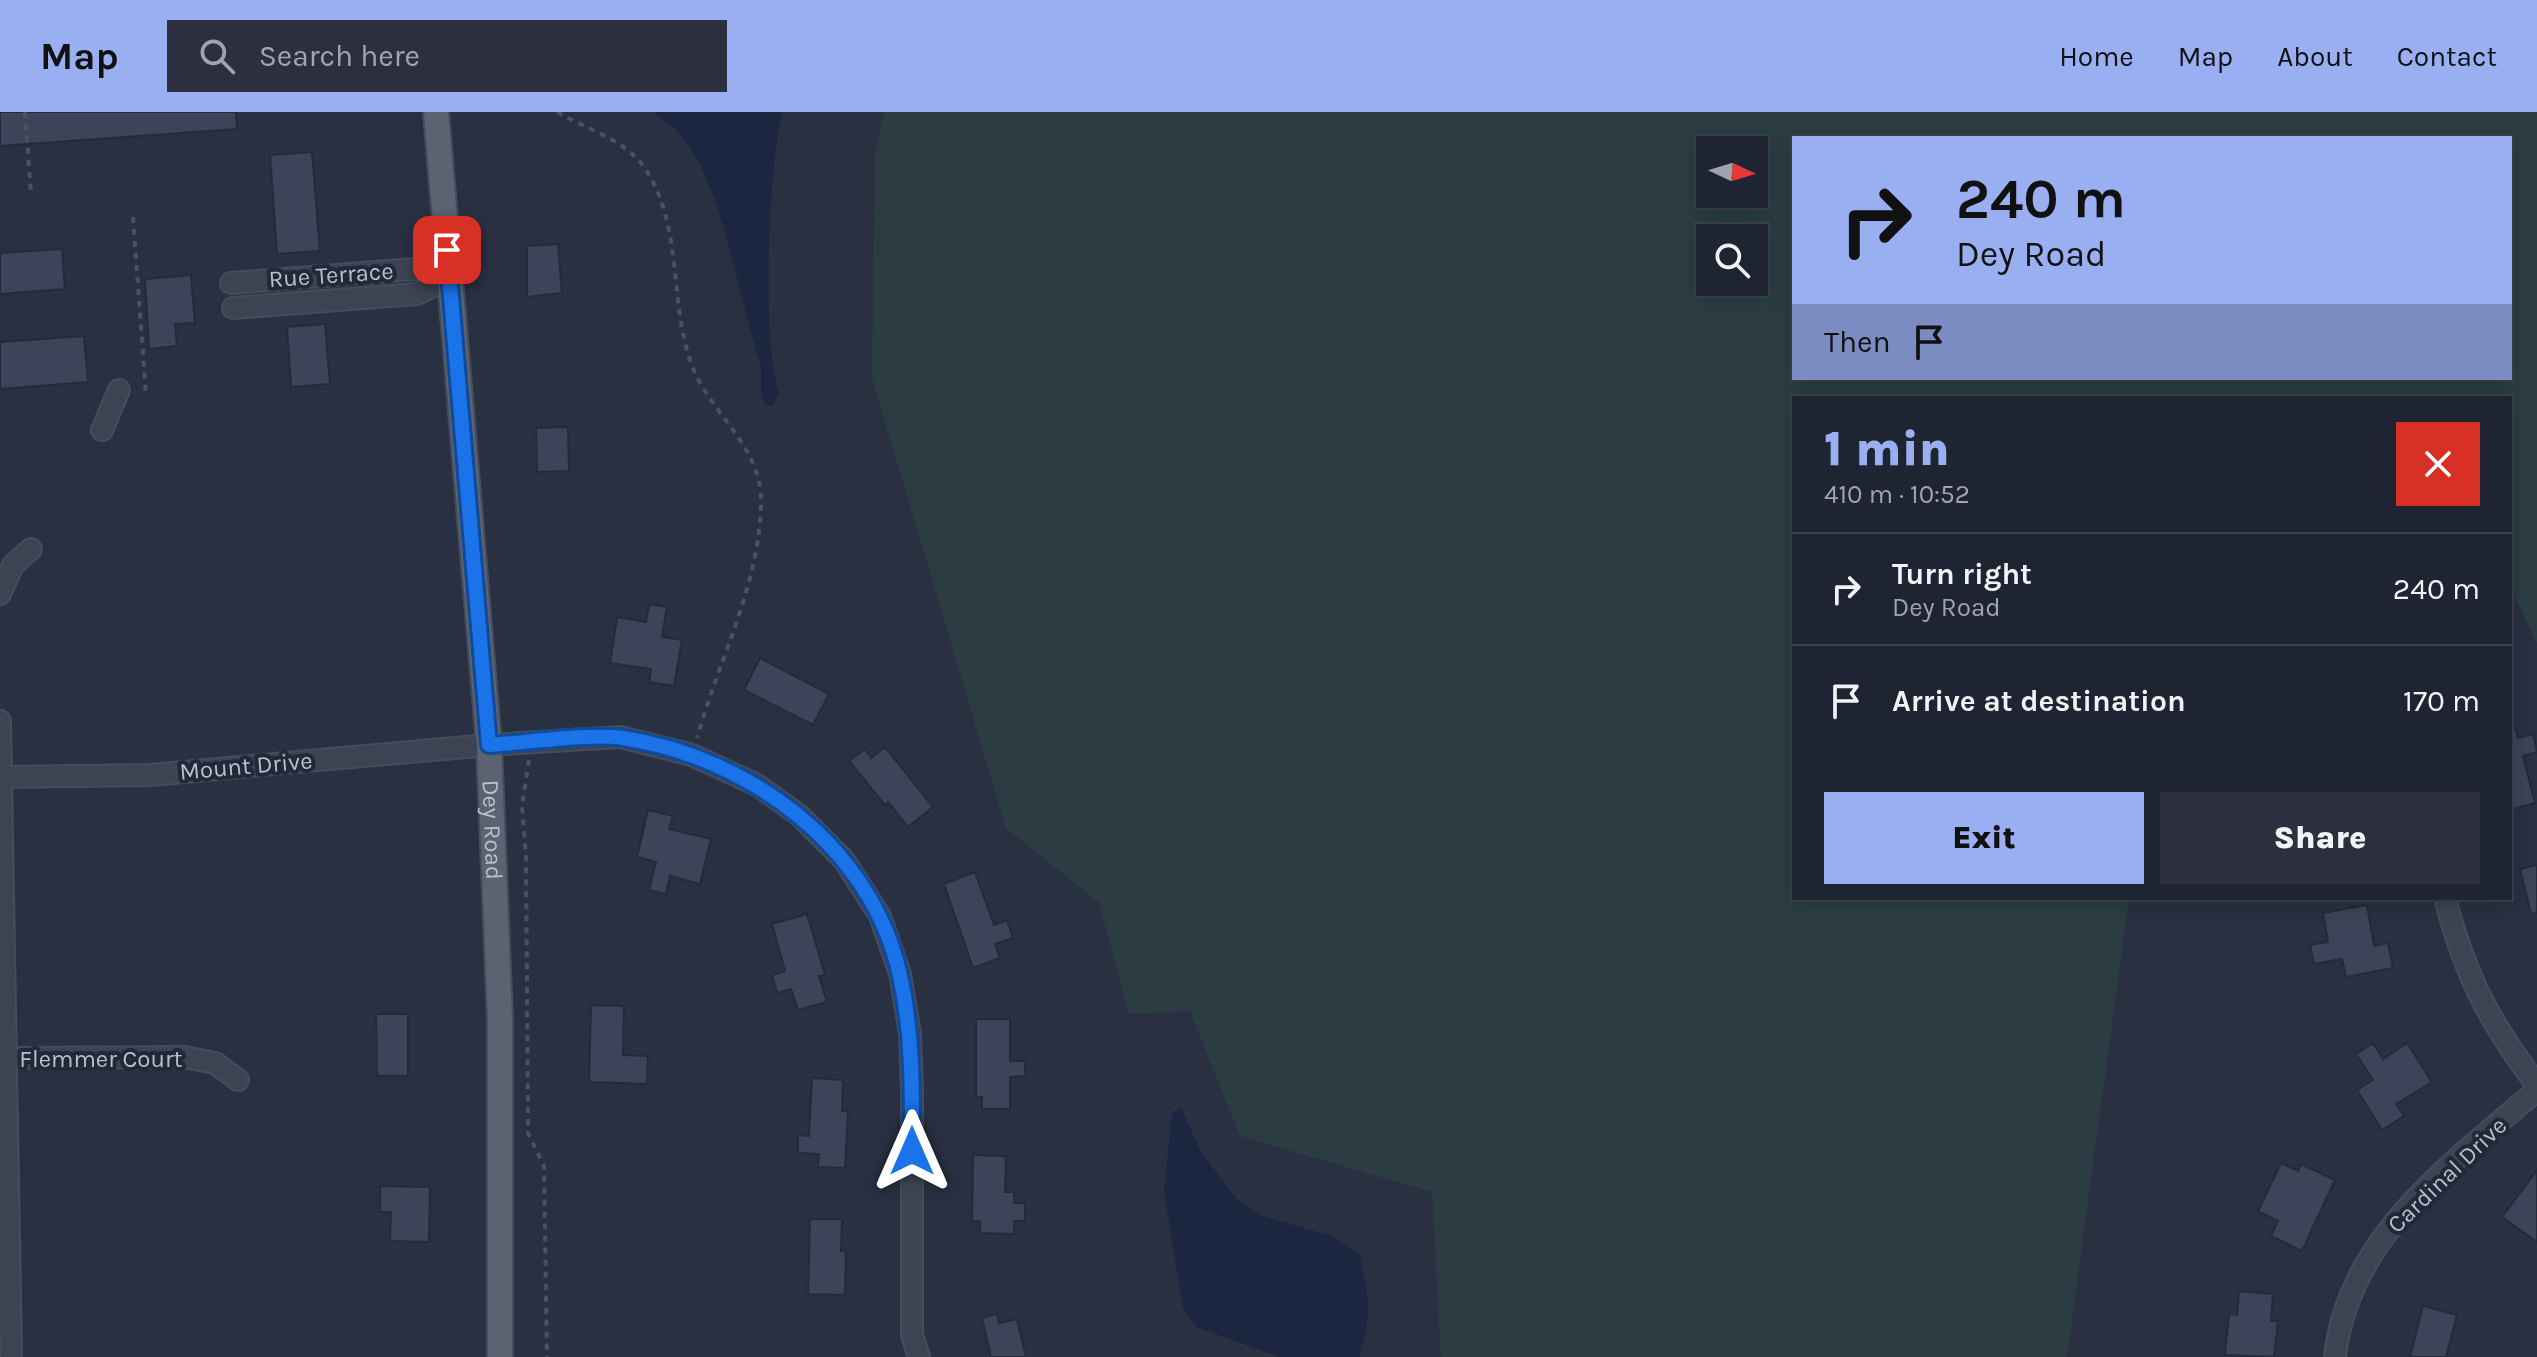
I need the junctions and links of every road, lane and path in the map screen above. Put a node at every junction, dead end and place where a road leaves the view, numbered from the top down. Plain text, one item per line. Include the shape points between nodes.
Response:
1 (25, 112) edge
2 (436, 112) edge
3 (557, 112) edge
4 (31, 194) dead end
5 (133, 217) dead end
6 (450, 278) junction
7 (231, 283) dead end
8 (233, 308) dead end
9 (119, 390) dead end
10 (146, 396) dead end
11 (102, 430) dead end
12 (31, 549) dead end
13 (0, 594) edge
14 (0, 721) edge
15 (531, 743) junction
16 (489, 745) junction
17 (692, 755) junction
18 (2, 777) edge
19 (2446, 900) edge
20 (6, 1058) junction
21 (238, 1080) dead end
22 (2537, 1088) edge
23 (11, 1357) edge
24 (500, 1357) edge
25 (547, 1357) edge
26 (919, 1357) edge
27 (2335, 1357) edge

1 - 4 path
2 - 6 main road, Dey Road
3 - 17 path via 630,154 653,180 673,247 690,361 757,471 762,501 753,571
5 - 10 path
6 - 7 street, Rue Terrace via 415,269
6 - 8 street, Rue Terrace via 417,294
6 - 16 main road, Dey Road
9 - 11 street
12 - 13 street via 13,565
14 - 18 street
15 - 16 street, Mount Drive
15 - 17 street, Mount Drive via 620,737
15 - 25 path via 522,806 528,1133 544,1166
16 - 18 street, Mount Drive via 150,775
16 - 24 main road, Dey Road via 500,1019
17 - 26 street, Mount Drive via 757,785 799,815 844,860 880,916 900,974 910,1033 912,1335
18 - 20 street
19 - 22 street via 2461,960
20 - 21 street, Flemmer Court via 184,1057 215,1063
20 - 23 street
22 - 27 street, Cardinal Drive via 2400,1213 2363,1269

